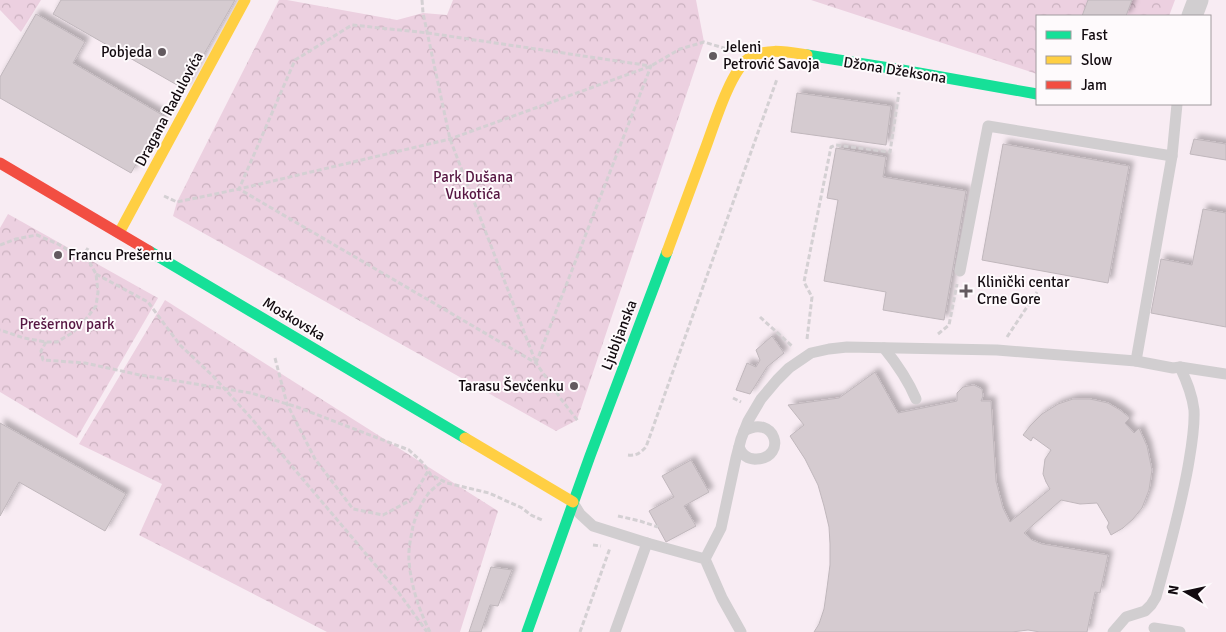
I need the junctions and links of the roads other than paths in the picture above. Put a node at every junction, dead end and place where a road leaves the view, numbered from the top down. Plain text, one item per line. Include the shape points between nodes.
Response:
1 (245, 0) edge
2 (1198, 0) edge
3 (1192, 15) edge
4 (752, 56) joint
5 (1036, 94) edge
6 (1177, 105) edge
7 (1172, 156) junction
8 (0, 163) edge
9 (119, 233) junction
10 (960, 271) road end
11 (884, 348) junction
12 (1136, 361) junction
13 (1180, 367) junction
14 (1226, 374) edge
15 (916, 399) dead end
16 (744, 431) junction
17 (739, 447) junction
18 (573, 502) junction
19 (647, 543) junction
20 (705, 559) junction
21 (1145, 611) junction
22 (1154, 630) edge
23 (527, 632) edge
24 (615, 632) edge
25 (741, 632) edge
26 (1113, 632) edge
27 (1180, 632) edge

1 - 9 street, Dragana Radulovića
2 - 3 street
4 - 5 street, Džona Džeksona via 782,51
4 - 18 street, Ljubljanska via 741,66 726,94
6 - 7 lane
7 - 10 lane via 988,126
7 - 12 lane
8 - 9 street, Moskovska
9 - 18 street, Moskovska
11 - 12 lane via 997,350
11 - 15 lane
11 - 16 lane via 829,349 804,357 789,368 761,399
12 - 13 lane
13 - 14 lane
13 - 21 lane via 1190,389 1194,411 1191,447 1172,543 1156,597
16 - 17 lane
16 - 17 lane via 756,426 765,428 774,438 774,448 767,457 755,460 744,456
17 - 20 lane via 721,528
18 - 19 lane via 593,526
18 - 23 street, Ljubljanska
19 - 20 lane
19 - 24 lane
20 - 25 lane
21 - 22 lane
21 - 26 lane via 1126,617
22 - 27 lane

